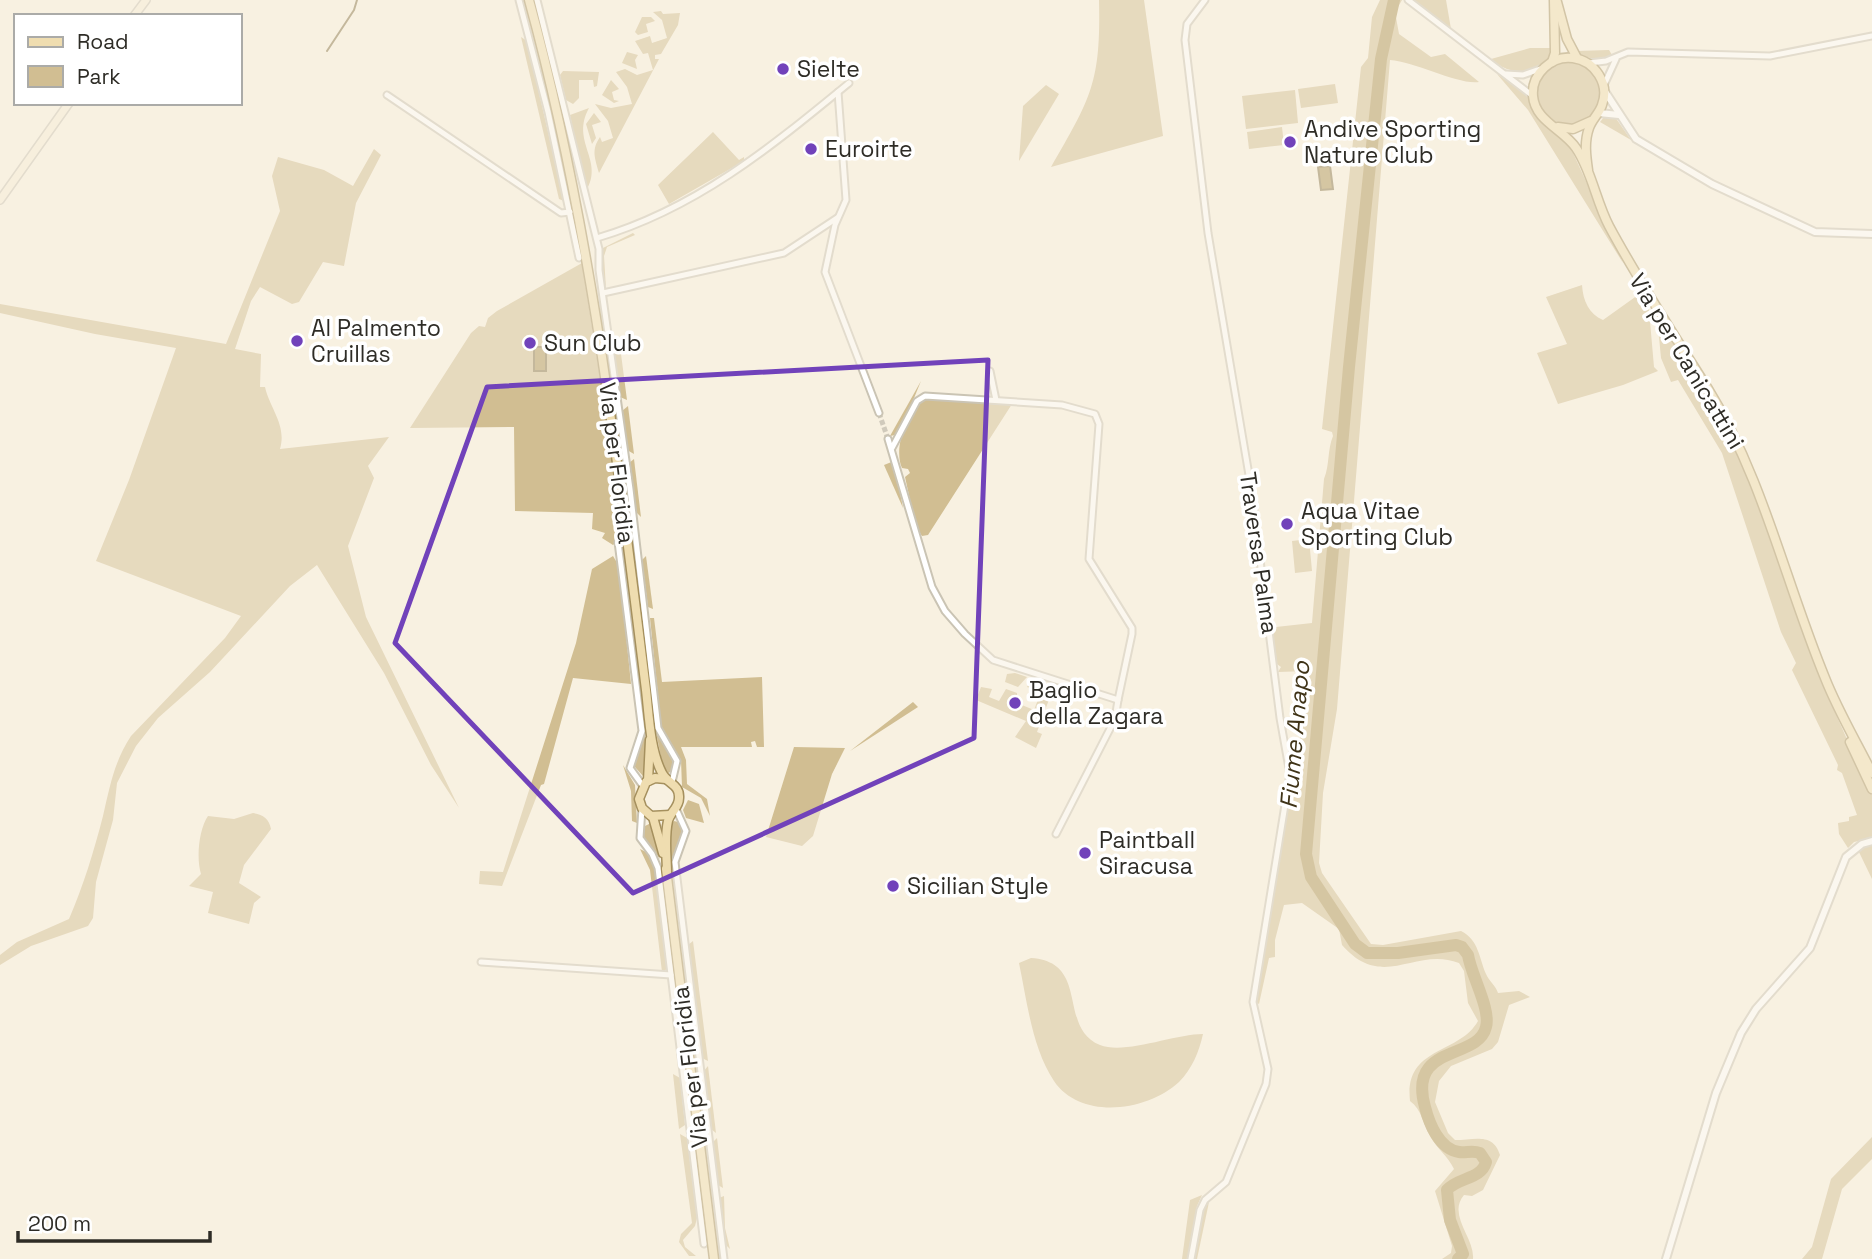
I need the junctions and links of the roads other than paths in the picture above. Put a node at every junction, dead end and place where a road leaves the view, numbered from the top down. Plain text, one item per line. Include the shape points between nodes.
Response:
1 (519, 0) edge
2 (528, 0) edge
3 (537, 0) edge
4 (1205, 0) edge
5 (1408, 0) edge
6 (1555, 0) edge
7 (1872, 36) edge
8 (1618, 56) junction
9 (1577, 58) junction
10 (1587, 63) junction
11 (1548, 64) junction
12 (1500, 72) junction
13 (849, 83) dead end
14 (1604, 88) junction
15 (838, 92) junction
16 (387, 95) dead end
17 (1533, 96) junction
18 (68, 105) edge
19 (1596, 116) junction
20 (1620, 116) junction
21 (1552, 125) junction
22 (1588, 170) junction
23 (0, 200) edge
24 (570, 212) junction
25 (838, 217) junction
26 (1872, 234) edge
27 (597, 238) junction
28 (579, 258) dead end
29 (603, 293) junction
30 (990, 372) dead end
31 (996, 400) junction
32 (879, 413) tunnel mouth
33 (888, 439) tunnel mouth
34 (892, 448) junction
35 (618, 542) dead end
36 (1118, 700) junction
37 (650, 723) junction
38 (669, 780) junction
39 (1871, 782) edge
40 (646, 783) junction
41 (642, 808) junction
42 (673, 812) junction
43 (652, 817) junction
44 (640, 827) junction
45 (1055, 834) dead end
46 (1872, 841) edge
47 (667, 874) junction
48 (481, 962) dead end
49 (671, 975) junction
50 (704, 1244) dead end
51 (713, 1259) edge
52 (724, 1259) edge
53 (1191, 1259) edge
54 (1666, 1259) edge

1 - 24 street
2 - 37 main road, Via per Floridia via 557,110 590,270
3 - 27 street
4 - 53 street, Traversa Palma via 1187,24 1185,40 1214,274 1248,469 1280,718 1291,765 1253,1002 1268,1069 1266,1084 1226,1182 1200,1210
5 - 12 street
6 - 9 main road
6 - 11 main road via 1555,53
7 - 8 street via 1770,56 1661,52
8 - 10 street
8 - 14 street
9 - 10 main road
9 - 11 main road
10 - 14 main road
11 - 12 street via 1523,75
11 - 17 main road
12 - 17 street
13 - 15 street
14 - 19 main road
14 - 20 street
15 - 25 street via 846,200
15 - 27 street via 722,181 642,224
16 - 24 street via 561,212
17 - 21 main road via 1536,108
18 - 23 main road
19 - 20 street
19 - 21 main road via 1573,129
19 - 22 main road via 1586,141
20 - 26 street via 1636,139 1712,184 1804,227 1831,234
21 - 22 main road via 1568,138
22 - 39 main road, Via per Canicattini via 1605,218 1628,262 1742,452 1840,713
24 - 28 street
25 - 29 street via 784,253
25 - 32 street via 825,272
27 - 29 street
29 - 38 street via 658,729 677,761
30 - 31 street
31 - 34 street via 921,398
31 - 36 street via 1062,405 1093,412 1099,421 1089,559 1132,628
33 - 34 street
34 - 36 street via 932,587 965,634 993,660
35 - 40 street via 642,731 630,768
36 - 45 street via 1115,719
37 - 38 main road
37 - 40 main road
38 - 40 main road
38 - 42 main road via 679,796
40 - 41 main road via 639,795
41 - 43 main road
41 - 44 street
42 - 43 main road
42 - 47 main road
42 - 52 street via 686,831 674,862
43 - 44 street
43 - 47 main road
44 - 49 street via 640,838 658,868
46 - 54 street via 1846,857 1810,948 1741,1033 1716,1093
47 - 51 main road, Via per Floridia
48 - 49 street
49 - 50 street

